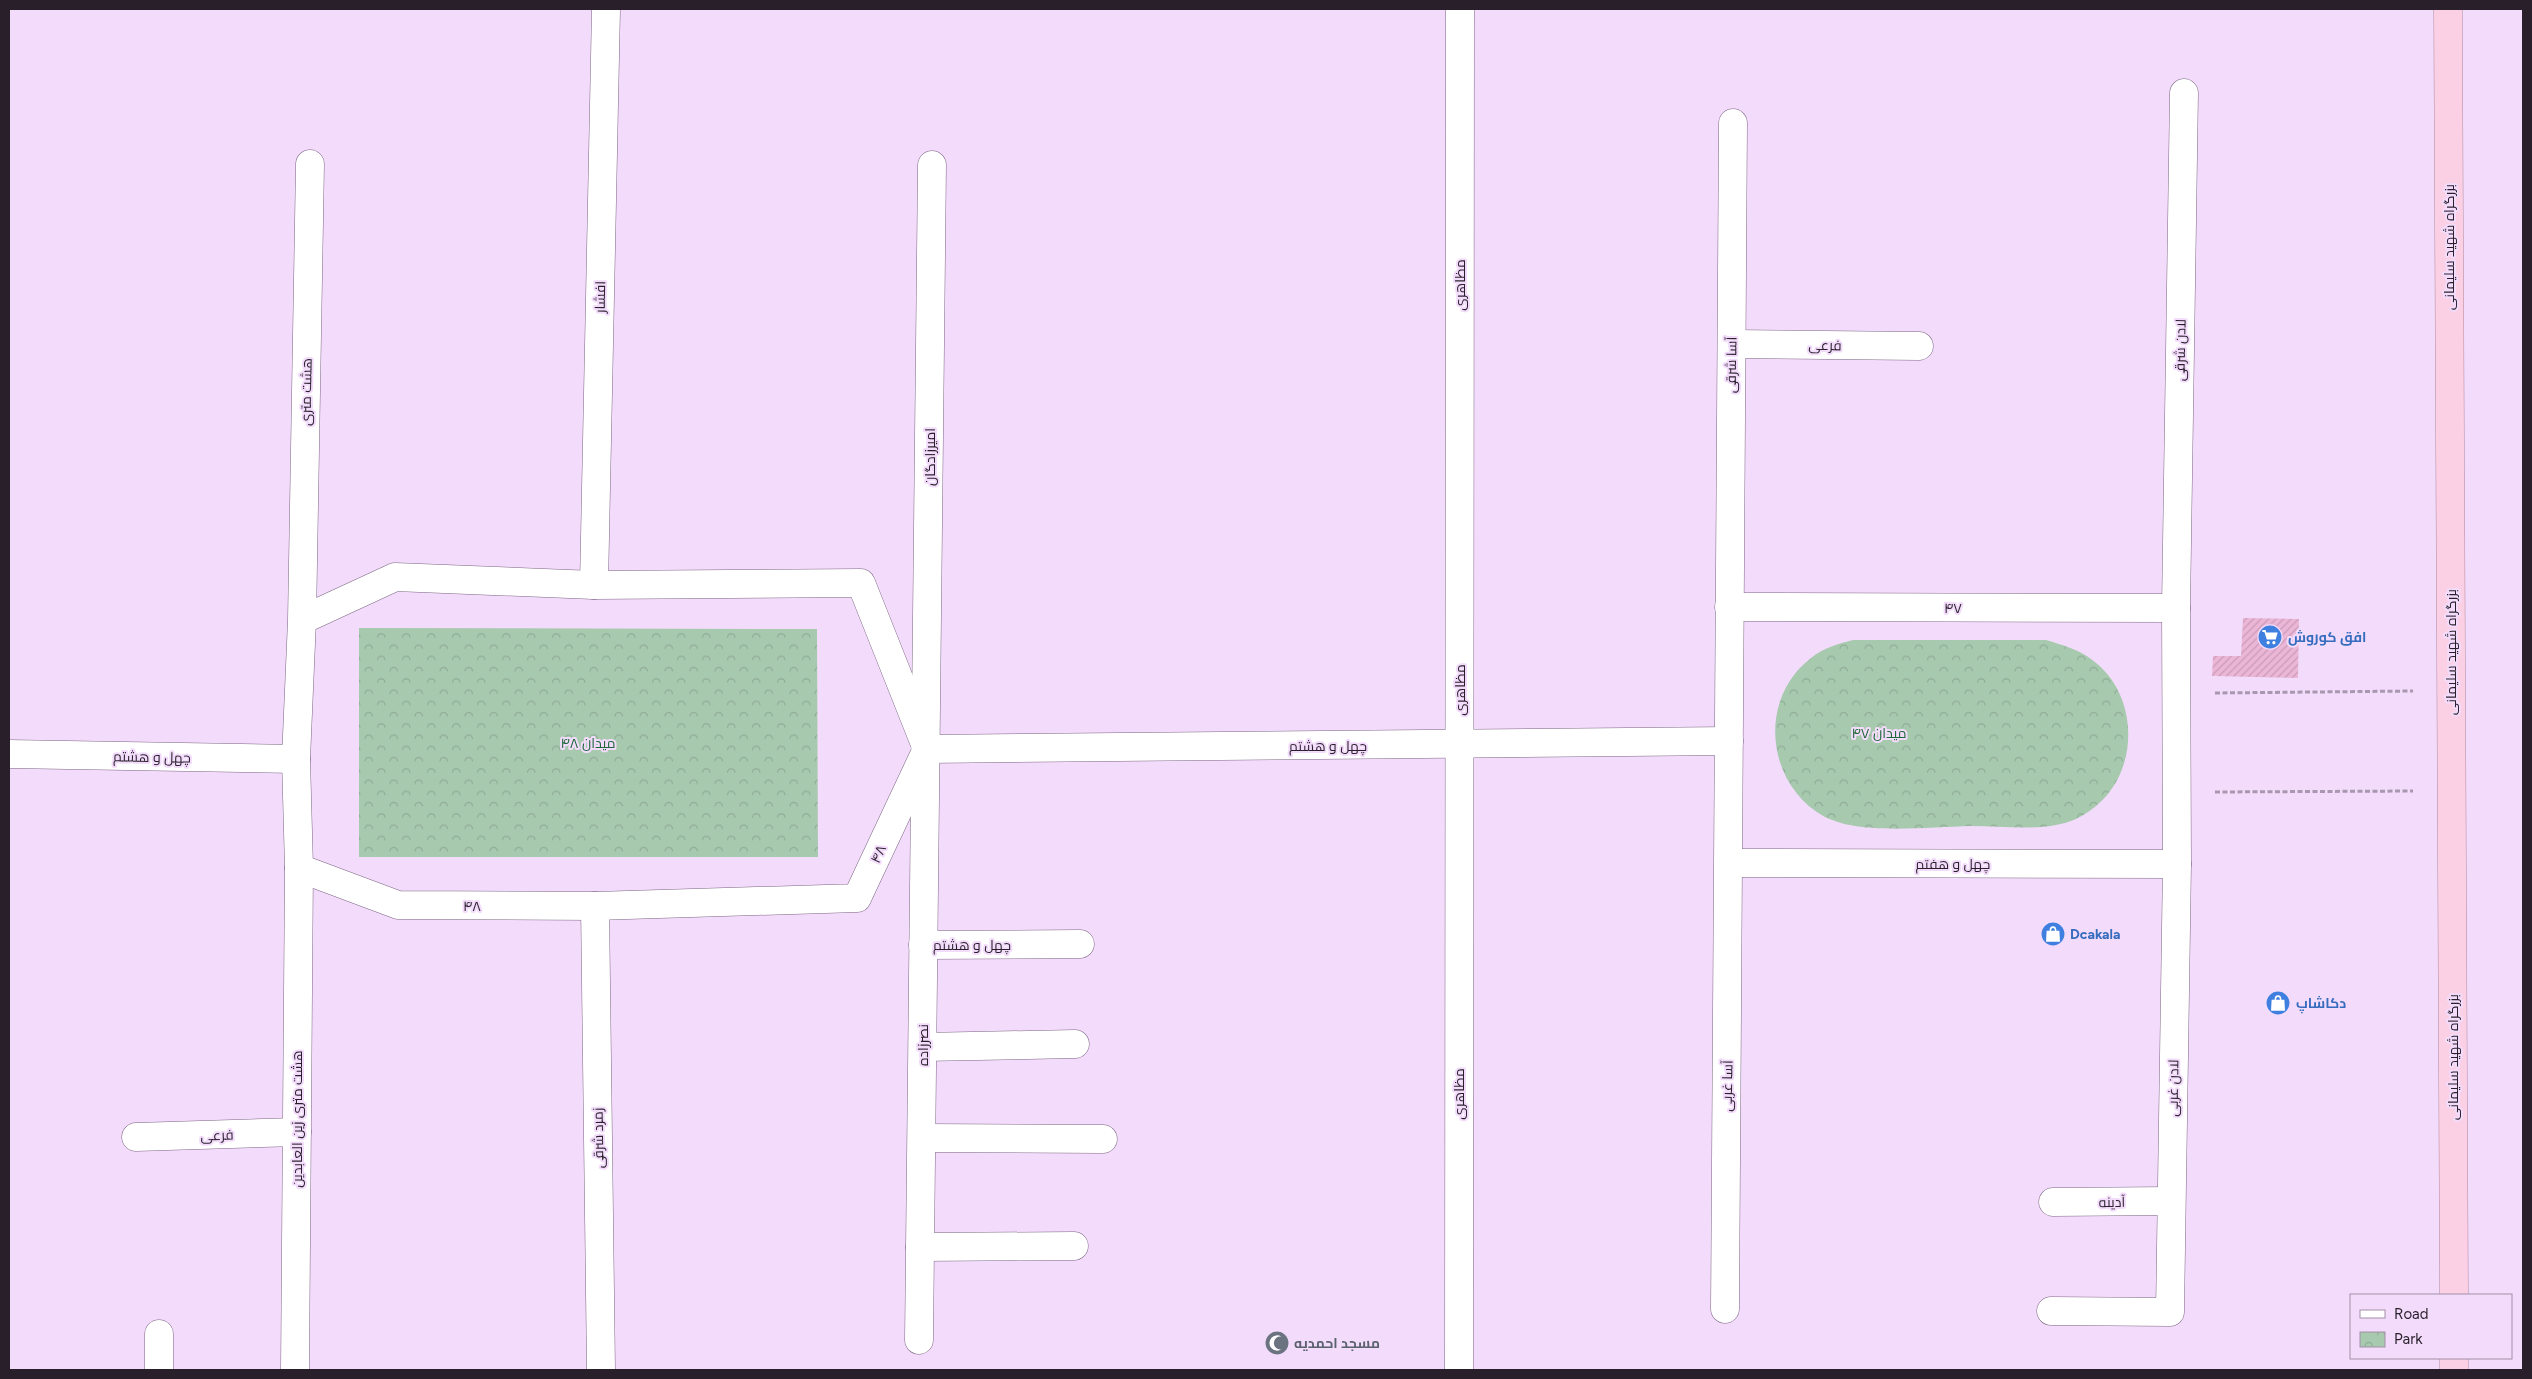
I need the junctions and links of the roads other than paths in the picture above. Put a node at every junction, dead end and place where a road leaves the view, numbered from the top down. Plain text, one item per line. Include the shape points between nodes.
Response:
1 (606, 9) edge
2 (1460, 9) edge
3 (2448, 9) edge
4 (2184, 93) dead end
5 (1733, 123) dead end
6 (310, 164) dead end
7 (932, 166) dead end
8 (1732, 344) junction
9 (1919, 346) dead end
10 (594, 585) junction
11 (1729, 607) junction
12 (2176, 608) junction
13 (302, 620) junction
14 (2176, 693) joint
15 (1729, 741) junction
16 (1460, 745) junction
17 (927, 749) junction
18 (9, 754) edge
19 (296, 759) junction
20 (1729, 863) junction
21 (2177, 864) junction
22 (299, 868) junction
23 (595, 906) junction
24 (1080, 944) dead end
25 (923, 945) junction
26 (1075, 1044) dead end
27 (923, 1047) junction
28 (297, 1132) junction
29 (136, 1137) dead end
30 (923, 1138) junction
31 (1103, 1140) dead end
32 (2171, 1201) junction
33 (2053, 1202) dead end
34 (1074, 1246) dead end
35 (920, 1247) junction
36 (2454, 1294) edge
37 (1724, 1309) dead end
38 (2051, 1311) dead end
39 (159, 1334) dead end
40 (919, 1340) dead end
41 (160, 1370) edge
42 (295, 1370) edge
43 (601, 1370) edge
44 (1459, 1370) edge

1 - 10 street, افشار
2 - 16 street, مظاهری
3 - 36 highway, بزرگراه شهید سلیمانی
4 - 12 street, لادن شرقی
5 - 8 street, آسا شرقی
6 - 13 street, هشت متری
7 - 17 street, امیرزادگان
8 - 9 street, فرعی
8 - 11 street, آسا شرقی
10 - 13 street via 395,577
10 - 17 street via 861,583
11 - 12 street, ۴۷
11 - 15 street, آسا شرقی
12 - 14 street, لادن شرقی
13 - 19 street
14 - 21 street, لادن غربی
15 - 16 street, چهل و هشتم
15 - 20 street, آسا غربی
16 - 17 street, چهل و هشتم
16 - 44 street, مظاهری
17 - 23 street, ۴۸ via 857,898
17 - 25 street, نصرزاده
18 - 19 street, چهل و هشتم
19 - 22 street
20 - 21 street, چهل و هفتم
20 - 37 street, آسا غربی
21 - 32 street, لادن غربی
22 - 23 street, ۴۸ via 398,906
22 - 28 street, هشت متری زین العابدین
23 - 43 street, زمرد شرقی
24 - 25 street, چهل و هشتم
25 - 27 street, نصرزاده
26 - 27 street
27 - 30 street, نصرزاده
28 - 29 street, فرعی
28 - 42 street, هشت متری زین العابدین
30 - 31 street
30 - 35 street, نصرزاده
32 - 33 street, آدینه
32 - 38 street, لادن غربی via 2170,1312
34 - 35 street
35 - 40 street, نصرزاده
39 - 41 street

